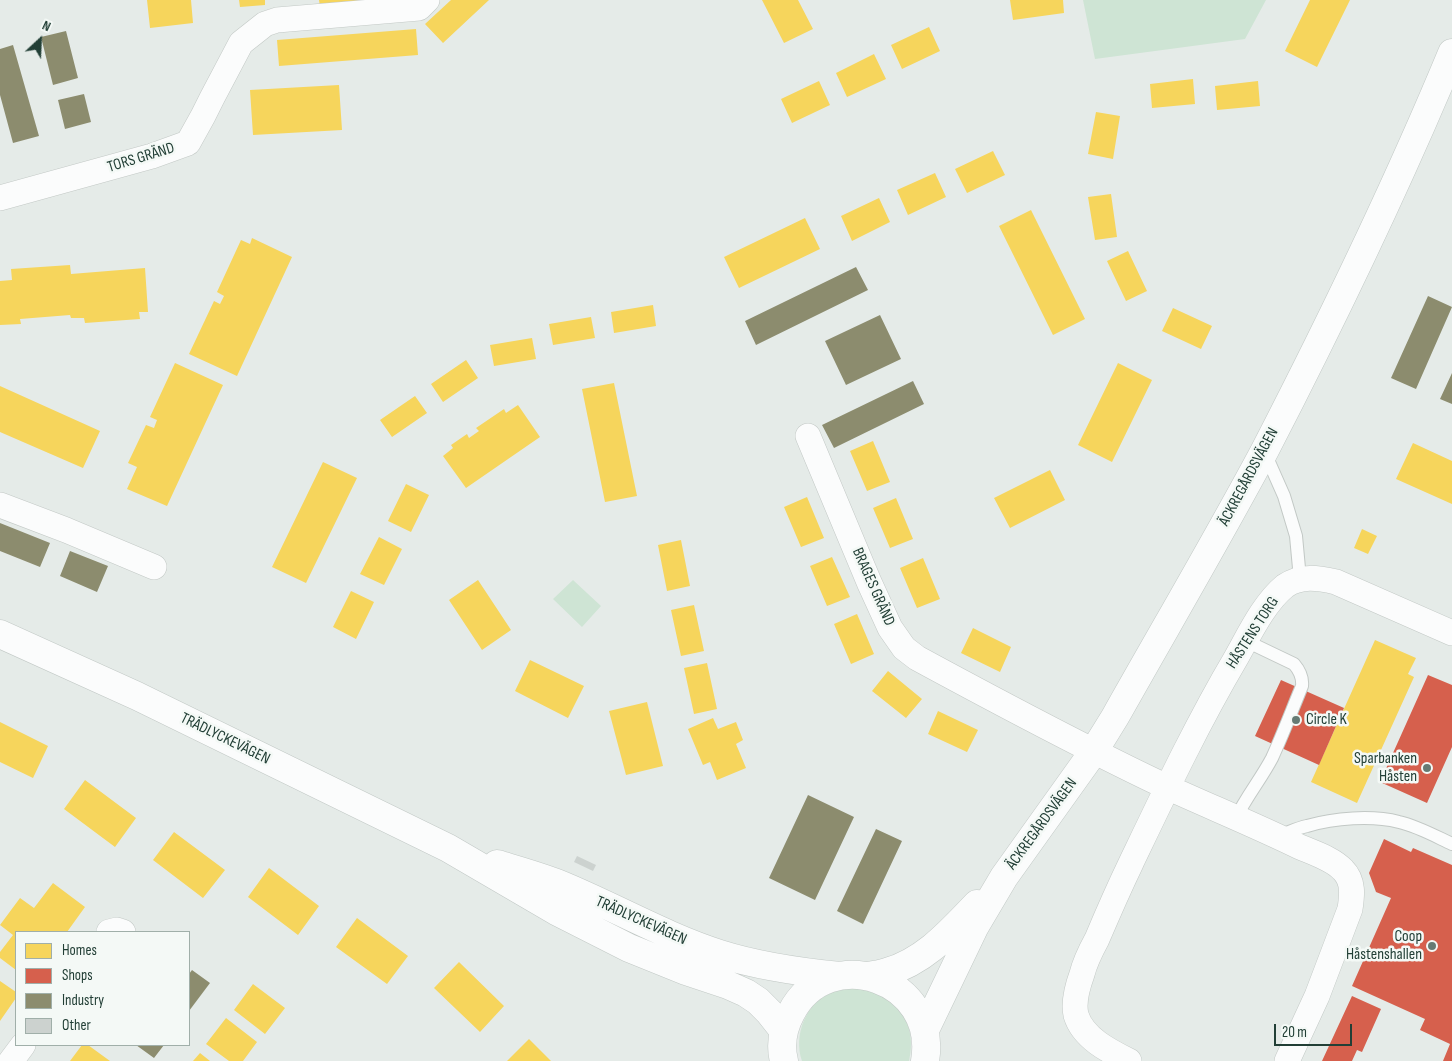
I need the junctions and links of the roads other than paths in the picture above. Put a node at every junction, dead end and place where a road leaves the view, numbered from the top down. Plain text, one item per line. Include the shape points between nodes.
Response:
1 (427, 0) edge
2 (276, 10) edge
3 (1450, 66) edge
4 (0, 198) edge
5 (808, 436) dead end
6 (1264, 450) junction
7 (0, 505) edge
8 (154, 567) dead end
9 (1300, 579) junction
10 (0, 634) edge
11 (1452, 634) edge
12 (1246, 641) junction
13 (1094, 751) junction
14 (1167, 787) junction
15 (1236, 818) junction
16 (1278, 836) junction
17 (1452, 844) edge
18 (448, 848) junction
19 (1004, 876) junction
20 (840, 976) junction
21 (867, 976) junction
22 (22, 1046) edge
23 (927, 1051) edge
24 (784, 1052) edge
25 (11, 1061) edge
26 (1129, 1061) edge
27 (1287, 1061) edge

1 - 2 street, TORS GRÄND via 419,8
2 - 4 street, TORS GRÄND via 265,24 241,42 188,143
3 - 6 street, ÄCKREGÅRDSVÄGEN
5 - 13 street, BRAGES GRÄND via 869,582 890,628 904,648 917,658
6 - 9 lane via 1284,496 1296,536
6 - 13 street, ÄCKREGÅRDSVÄGEN
7 - 8 street
9 - 11 street via 1336,582
9 - 12 street, HÅSTENS TORG via 1285,586 1271,601
10 - 18 street, TRÄDLYCKEVÄGEN via 137,696
12 - 14 street, HÅSTENS TORG
12 - 15 lane via 1294,664 1303,679 1272,758
13 - 14 street
13 - 19 street, ÄCKREGÅRDSVÄGEN
14 - 15 street
14 - 26 street, HÅSTENS TORG via 1079,982 1076,1014 1086,1033
15 - 16 street
16 - 17 lane via 1307,826 1360,818 1398,821
16 - 27 street via 1345,871 1352,894 1350,910 1321,987
18 - 20 street, TRÄDLYCKEVÄGEN via 557,883 721,954 798,971
18 - 24 street, TRÄDLYCKEVÄGEN via 556,911 629,948 746,993 769,1012
19 - 21 street, ÄCKREGÅRDSVÄGEN via 938,944 905,965
19 - 23 street, ÄCKREGÅRDSVÄGEN via 971,934
20 - 21 street
20 - 24 street via 808,991 793,1009 788,1020
21 - 23 street via 898,989 910,1000 919,1014
22 - 25 street

